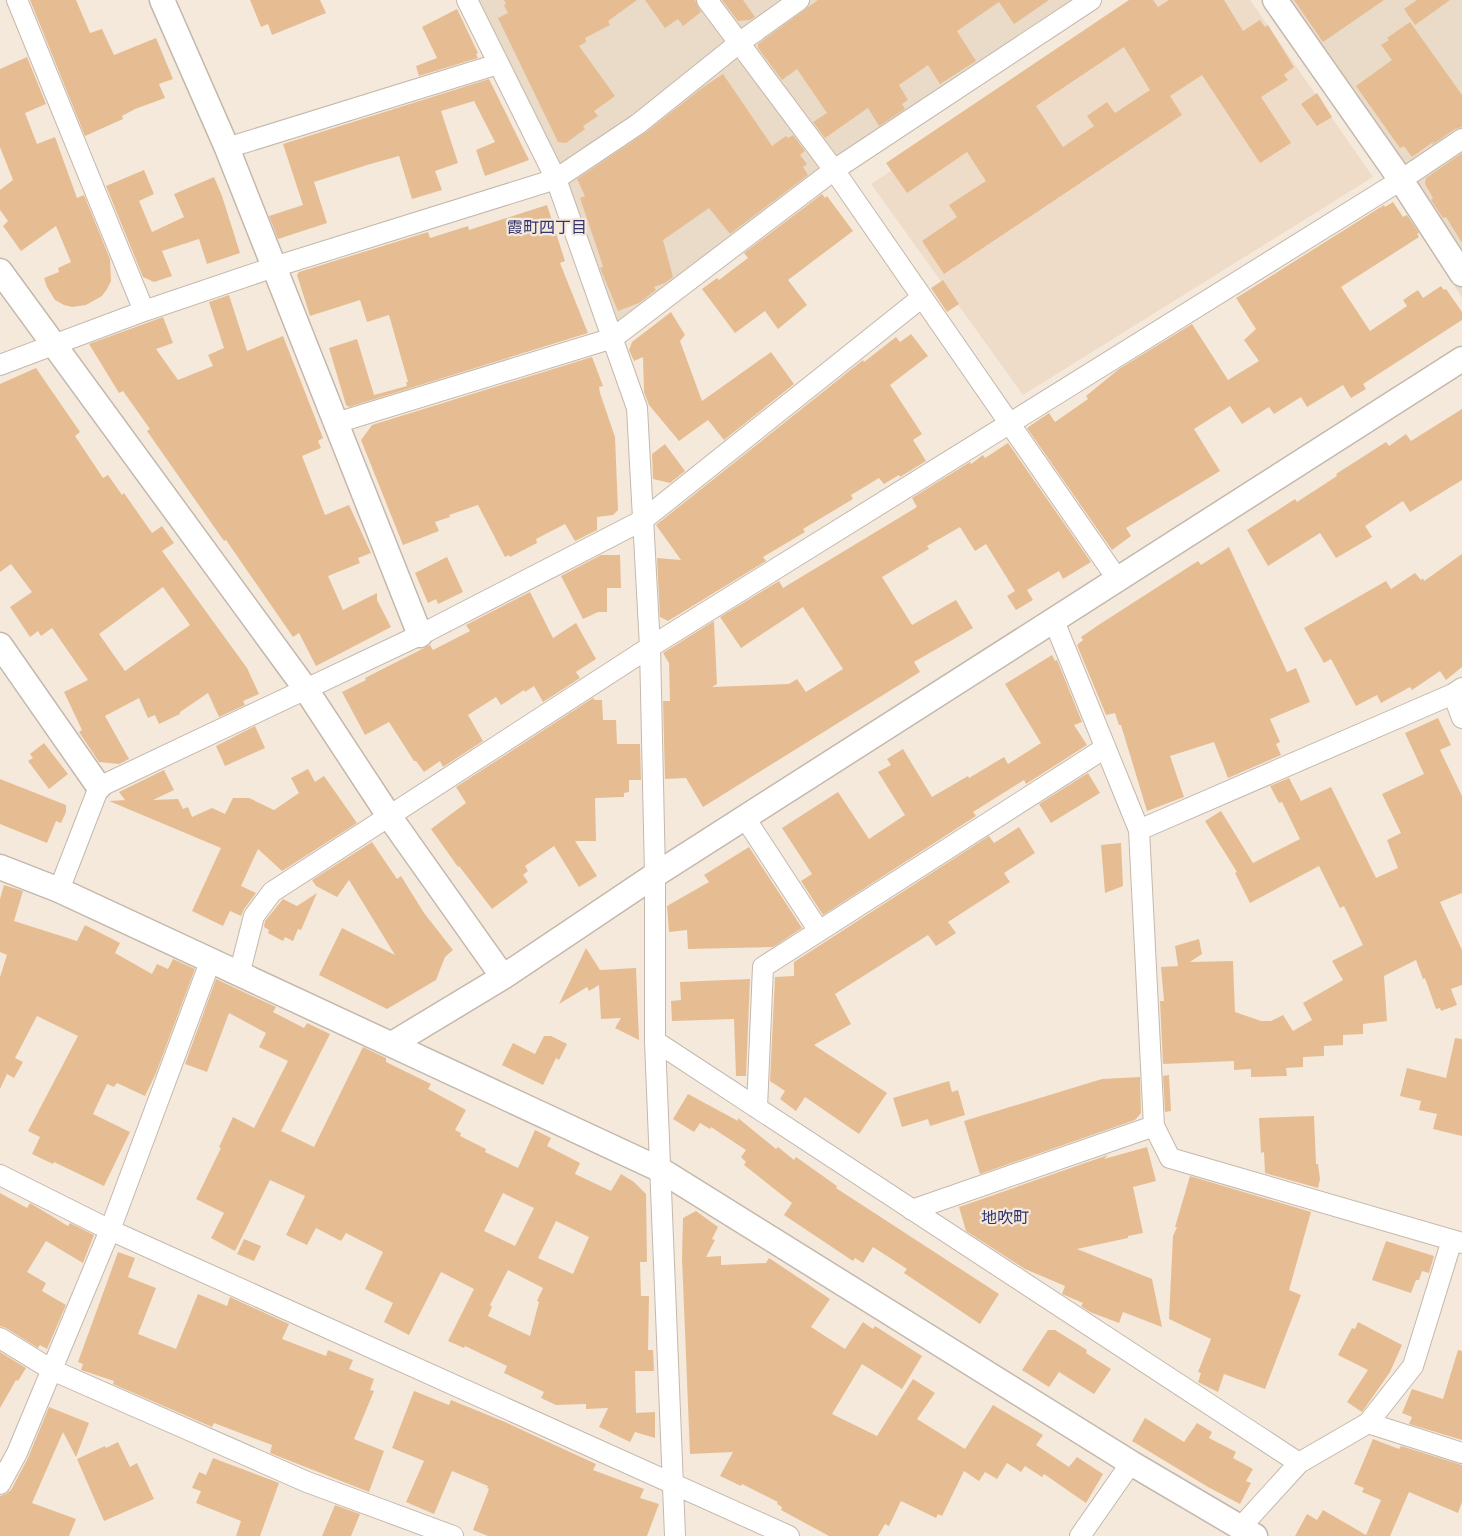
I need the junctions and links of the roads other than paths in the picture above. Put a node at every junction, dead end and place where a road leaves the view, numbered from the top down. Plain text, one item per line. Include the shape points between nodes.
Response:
1 (17, 0) edge
2 (162, 0) edge
3 (467, 0) edge
4 (707, 0) edge
5 (799, 0) edge
6 (1091, 0) edge
7 (1275, 0) edge
8 (739, 43) junction
9 (498, 64) junction
10 (1462, 139) edge
11 (227, 148) junction
12 (834, 170) junction
13 (556, 179) junction
14 (1401, 180) junction
15 (274, 267) junction
16 (0, 271) edge
17 (1462, 274) edge
18 (921, 298) junction
19 (144, 310) junction
20 (613, 338) junction
21 (54, 345) junction
22 (1462, 359) edge
23 (0, 365) edge
24 (336, 423) junction
25 (1009, 424) junction
26 (643, 520) junction
27 (1118, 580) junction
28 (1054, 621) junction
29 (420, 635) junction
30 (0, 645) edge
31 (650, 647) junction
32 (305, 688) junction
33 (1458, 691) edge
34 (1462, 718) edge
35 (1105, 748) junction
36 (99, 787) junction
37 (388, 816) junction
38 (745, 818) junction
39 (1139, 830) junction
40 (0, 867) edge
41 (655, 875) junction
42 (59, 890) junction
43 (819, 932) junction
44 (210, 962) junction
45 (239, 975) junction
46 (503, 978) junction
47 (655, 1041) junction
48 (392, 1044) junction
49 (757, 1108) junction
50 (1154, 1126) junction
51 (659, 1169) junction
52 (0, 1175) edge
53 (912, 1210) junction
54 (110, 1230) junction
55 (1457, 1241) edge
56 (0, 1338) edge
57 (52, 1370) junction
58 (1368, 1423) junction
59 (1462, 1453) edge
60 (1299, 1462) junction
61 (1131, 1463) junction
62 (672, 1483) junction
63 (0, 1484) edge
64 (1247, 1532) edge
65 (453, 1536) edge
66 (675, 1536) edge
67 (789, 1536) edge
68 (1080, 1536) edge

1 - 19 street
2 - 11 street
3 - 9 street
4 - 8 street
5 - 8 street
6 - 12 street
7 - 14 street
8 - 12 street
8 - 13 street via 638,124
9 - 11 street
9 - 13 street
10 - 14 street
11 - 15 street
12 - 18 street
12 - 20 street
13 - 15 street
13 - 20 street
14 - 17 street
14 - 25 street
15 - 19 street
15 - 24 street
16 - 21 street
18 - 25 street
18 - 26 street
19 - 21 street
20 - 24 street
20 - 26 street via 637,408
21 - 23 street
21 - 32 street
22 - 27 street
24 - 29 street
25 - 27 street
25 - 31 street
26 - 29 street
26 - 31 street
27 - 28 street
28 - 35 street
28 - 38 street
29 - 32 street
30 - 36 street
31 - 37 street
31 - 41 street
32 - 36 street
32 - 37 street
33 - 34 street
33 - 39 street
35 - 39 street
35 - 43 street
36 - 42 street
37 - 45 street via 272,892 254,916
37 - 46 street
38 - 41 street
38 - 43 street
39 - 50 street
40 - 42 street
41 - 46 street
41 - 47 street
42 - 44 street
43 - 49 street via 763,967
44 - 45 street
44 - 54 street
45 - 48 street
46 - 48 street
47 - 49 street
47 - 51 street
48 - 51 street
49 - 53 street
50 - 53 street
50 - 55 street via 1170,1158
51 - 61 street
51 - 62 street
52 - 54 street
53 - 60 street
54 - 57 street
54 - 62 street
55 - 58 street via 1413,1366
56 - 57 street
57 - 63 street
57 - 65 street via 307,1482
58 - 59 street
58 - 60 street
60 - 64 street
61 - 64 street
61 - 68 street
62 - 66 street
62 - 67 street

